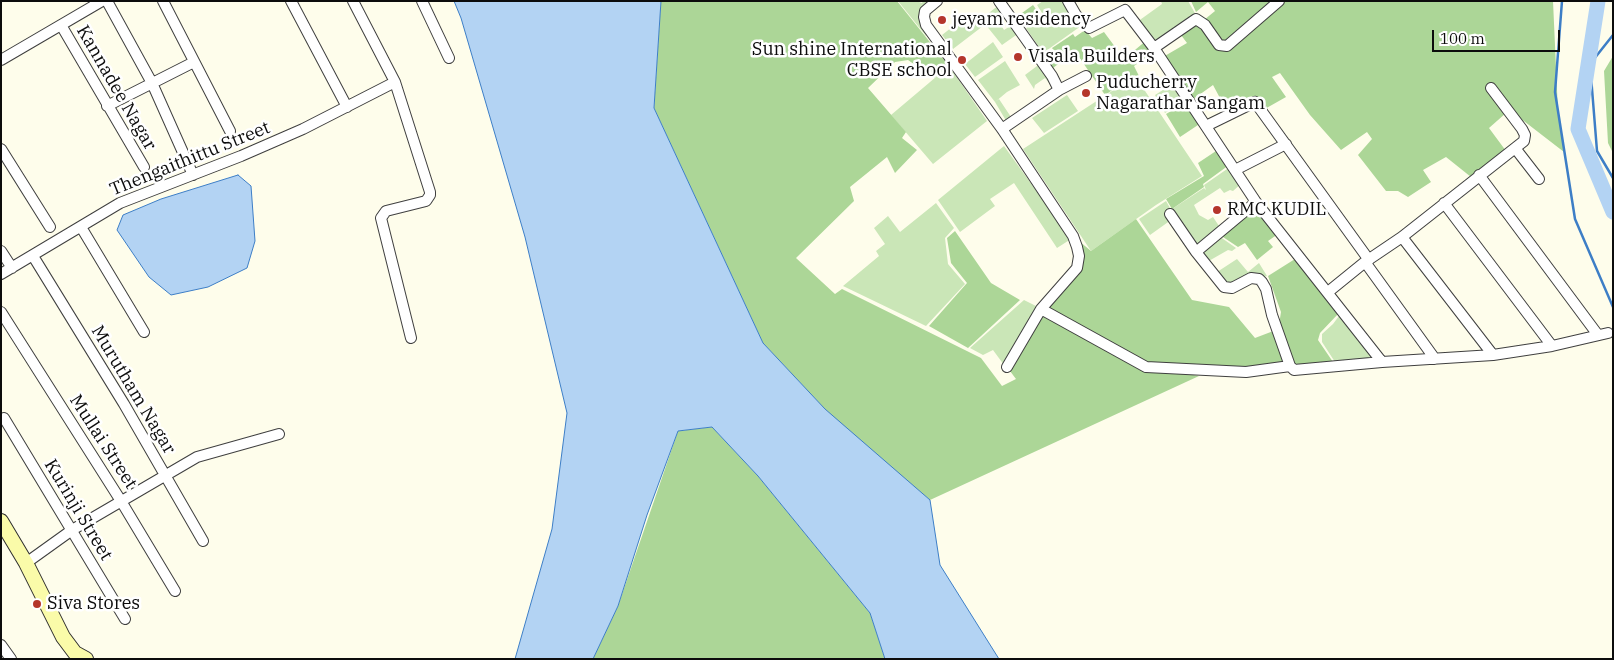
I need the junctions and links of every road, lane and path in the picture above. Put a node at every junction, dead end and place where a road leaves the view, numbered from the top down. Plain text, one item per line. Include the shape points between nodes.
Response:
1 (102, 1) edge
2 (107, 1) edge
3 (292, 1) edge
4 (353, 1) edge
5 (422, 1) edge
6 (937, 1) edge
7 (999, 1) edge
8 (1068, 1) edge
9 (1279, 1) edge
10 (167, 3) edge
11 (1123, 6) edge
12 (60, 25) junction
13 (1154, 48) junction
14 (449, 58) dead end
15 (1, 60) edge
16 (194, 62) junction
17 (1086, 76) dead end
18 (395, 82) junction
19 (152, 83) junction
20 (1491, 88) dead end
21 (1059, 90) junction
22 (108, 106) junction
23 (347, 107) junction
24 (1206, 126) junction
25 (1002, 128) junction
26 (230, 131) dead end
27 (1286, 144) junction
28 (1, 148) edge
29 (1515, 148) junction
30 (144, 167) dead end
31 (1235, 170) junction
32 (194, 175) junction
33 (1480, 175) junction
34 (1539, 179) dead end
35 (1256, 202) junction
36 (1444, 203) junction
37 (1170, 214) dead end
38 (50, 227) dead end
39 (81, 227) junction
40 (1402, 237) junction
41 (1, 251) edge
42 (1196, 252) junction
43 (33, 256) junction
44 (1367, 261) junction
45 (12, 268) junction
46 (1, 274) edge
47 (1328, 292) junction
48 (1041, 309) junction
49 (1, 312) edge
50 (144, 332) dead end
51 (411, 338) dead end
52 (1552, 346) junction
53 (1493, 355) junction
54 (1434, 359) junction
55 (1382, 362) junction
56 (1007, 366) dead end
57 (1290, 366) junction
58 (4, 418) dead end
59 (279, 434) dead end
60 (165, 476) junction
61 (121, 501) junction
62 (2, 525) edge
63 (72, 530) junction
64 (203, 541) dead end
65 (26, 564) junction
66 (175, 592) dead end
67 (125, 619) dead end
68 (1, 645) edge
69 (77, 657) edge
70 (11, 659) edge

1 - 12 street
2 - 19 street
3 - 23 street
4 - 18 street
5 - 14 street
6 - 25 street via 925,11 926,25
7 - 21 street
8 - 11 street via 1089,28
9 - 13 street via 1227,46 1219,45 1205,25 1196,19
10 - 16 street
11 - 13 street
12 - 15 street
12 - 22 street, Kannadee Nagar
13 - 24 street
16 - 19 street
16 - 26 street
17 - 21 street
18 - 23 street, Thengaithittu Street
18 - 51 street via 430,192 426,201 386,211 381,218
19 - 22 street
19 - 32 street
20 - 29 street via 1525,135 1524,141
21 - 25 street
22 - 30 street, Kannadee Nagar
23 - 32 street, Thengaithittu Street
24 - 27 street via 1255,102
24 - 31 street
25 - 48 street via 1073,236 1079,256 1077,268
27 - 31 street
27 - 44 street
28 - 38 street
29 - 33 street
29 - 34 street
31 - 35 street
32 - 39 street, Thengaithittu Street via 120,203
33 - 36 street
33 - 52 street via 1603,334
35 - 42 street
35 - 47 street
36 - 40 street
36 - 52 street
37 - 42 street
39 - 43 street, Thengaithittu Street
39 - 50 street
40 - 44 street
40 - 53 street
41 - 45 street
42 - 57 street via 1224,287 1232,288 1251,278 1262,282
43 - 45 street, Thengaithittu Street
43 - 60 street, Murutham Nagar
44 - 47 street
44 - 54 street
45 - 46 street, Thengaithittu Street
47 - 55 street
48 - 56 street
48 - 57 street via 1146,367 1246,372
49 - 61 street, Mullai Street
52 - 53 street
53 - 54 street
54 - 55 street
55 - 57 street via 1301,370
58 - 63 street, Kurinji Street
59 - 60 street via 197,457
60 - 61 street
60 - 64 street, Murutham Nagar
61 - 63 street
61 - 66 street, Mullai Street
62 - 65 street
63 - 65 street
63 - 67 street, Kurinji Street
65 - 69 street via 63,637
68 - 70 street

